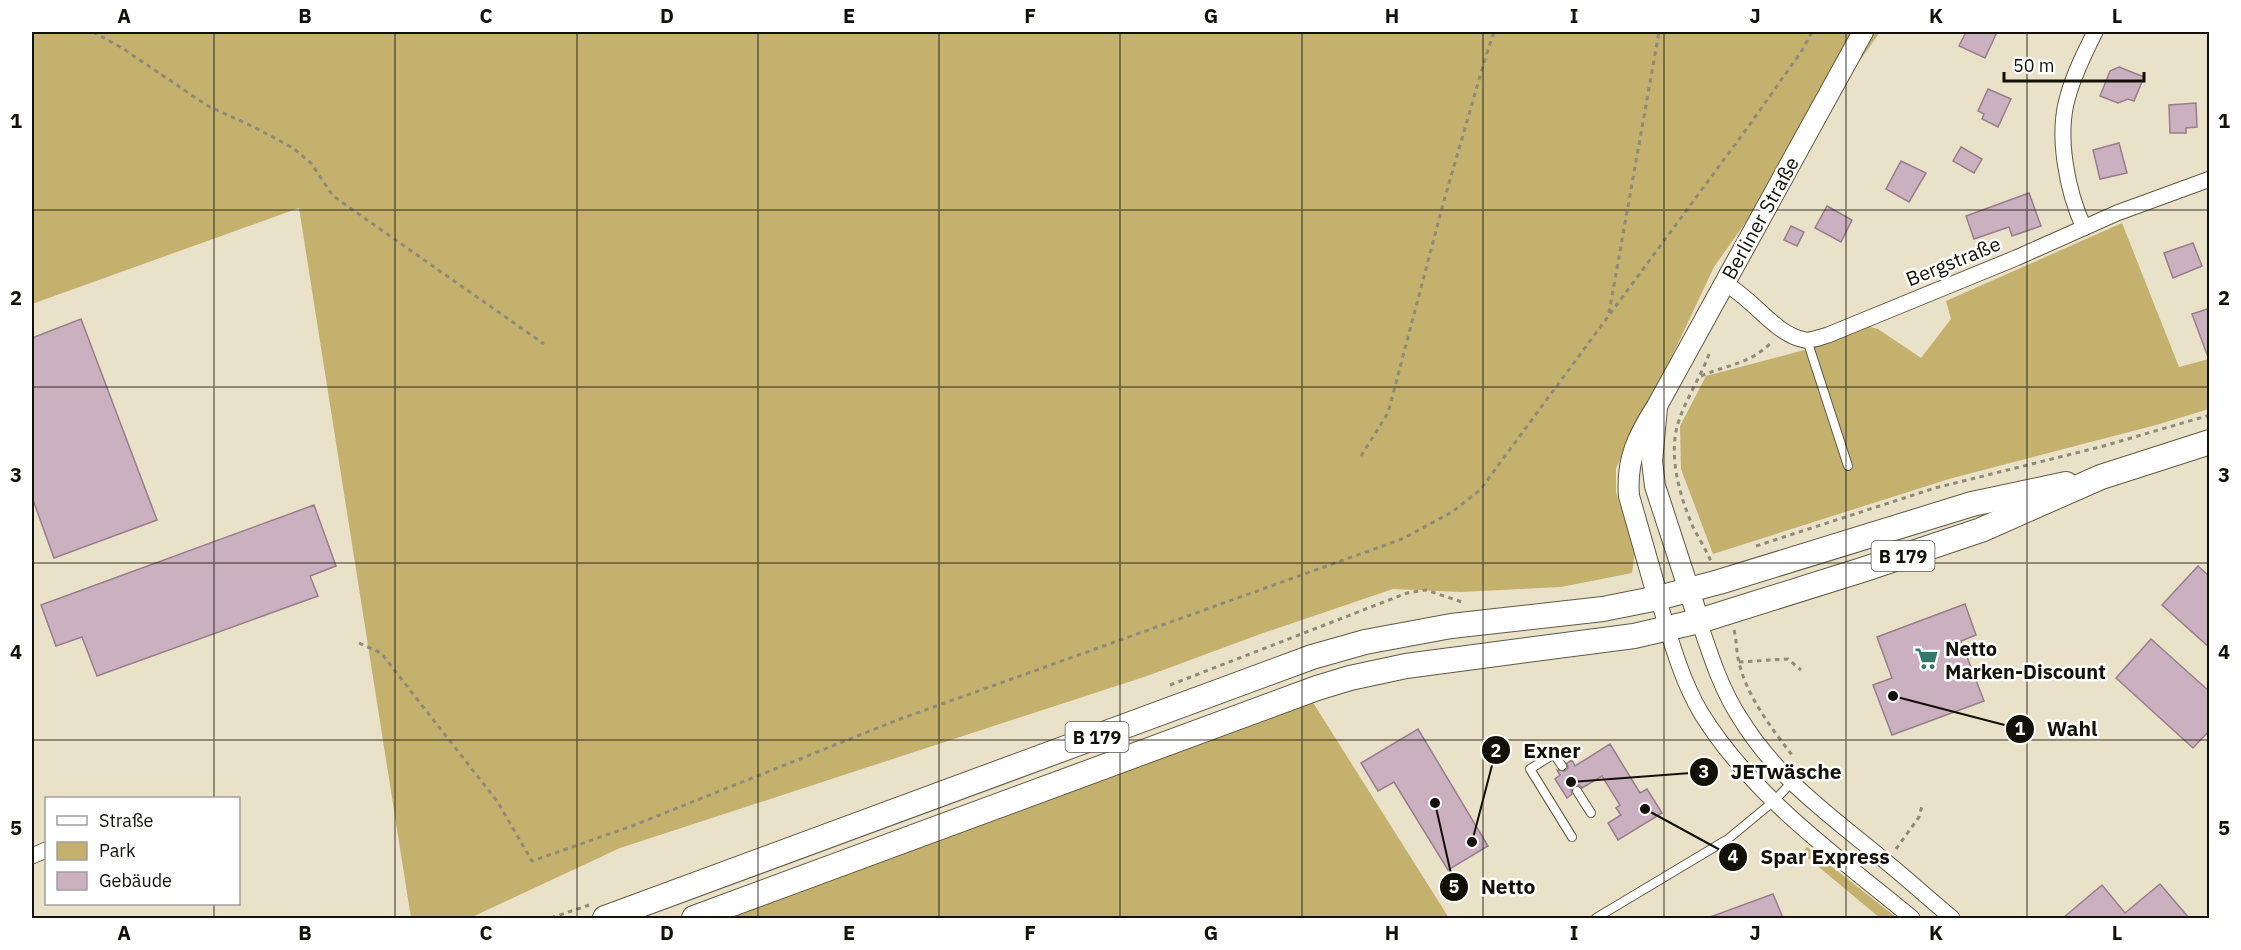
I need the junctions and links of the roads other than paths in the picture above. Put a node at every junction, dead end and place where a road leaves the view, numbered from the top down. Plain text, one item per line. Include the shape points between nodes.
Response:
1 (1863, 32) edge
2 (2095, 32) edge
3 (2210, 179) edge
4 (2084, 228) junction
5 (1724, 283) junction
6 (1807, 340) junction
7 (1657, 406) junction
8 (2210, 442) edge
9 (1848, 466) dead end
10 (2101, 477) junction
11 (1690, 590) junction
12 (1658, 598) junction
13 (1699, 621) junction
14 (1668, 630) junction
15 (1562, 766) dead end
16 (1791, 783) junction
17 (1577, 791) dead end
18 (1774, 801) junction
19 (1591, 813) dead end
20 (1572, 837) dead end
21 (605, 918) edge
22 (694, 918) edge
23 (1596, 918) edge
24 (1912, 918) edge
25 (1952, 918) edge

1 - 5 street, Berliner Straße
2 - 4 street via 2067,97 2063,124 2064,156
3 - 4 street, Bergstraße
4 - 6 street, Bergstraße via 1828,335
5 - 6 street via 1740,291 1782,332
5 - 7 street, Berliner Straße
6 - 9 lane
7 - 11 street, Berliner Straße via 1652,461 1655,486
7 - 12 street, Berliner Straße via 1642,430 1629,463 1628,479 1629,496
8 - 10 main road, B 179
10 - 11 main road, B 179 via 1972,504
10 - 13 main road, B 179 via 1981,530
11 - 12 main road, B 179
11 - 13 street, Berliner Straße
12 - 14 street
12 - 21 main road, B 179 via 1603,609 1440,627 1312,657
13 - 14 main road, B 179
13 - 16 street via 1738,716
14 - 18 street via 1700,711 1738,766
14 - 22 main road, B 179 via 1422,663 1350,678
15 - 20 lane via 1554,754 1530,769
16 - 18 lane
16 - 25 street
17 - 19 lane
18 - 23 lane via 1728,839
18 - 24 street

